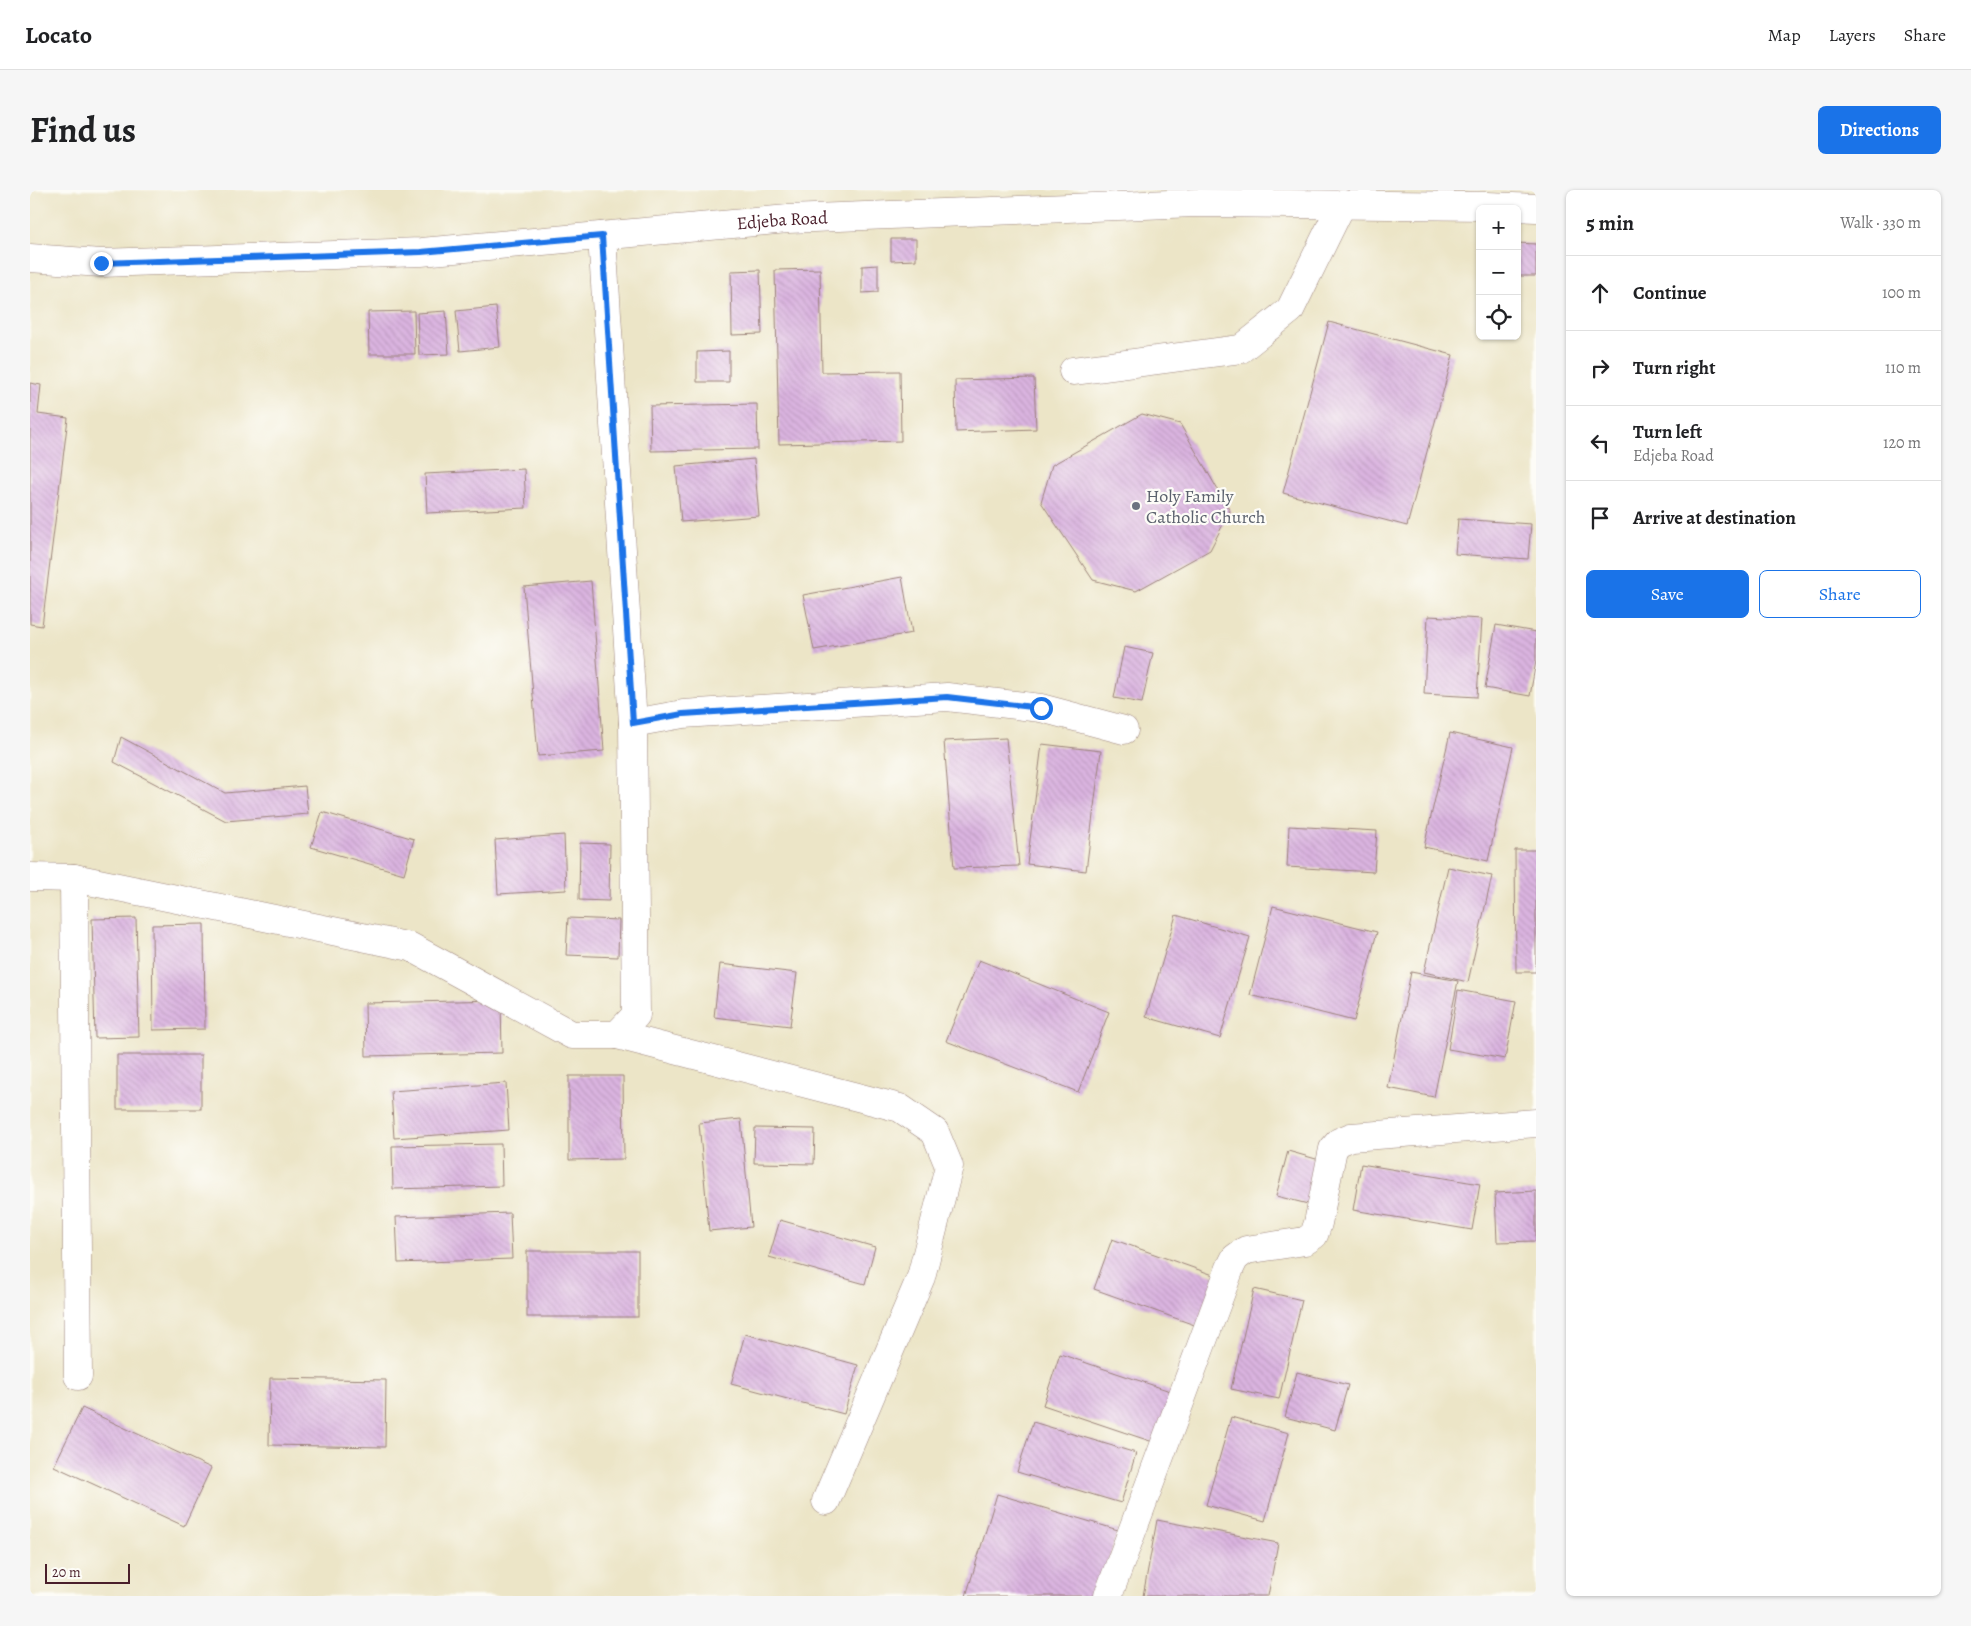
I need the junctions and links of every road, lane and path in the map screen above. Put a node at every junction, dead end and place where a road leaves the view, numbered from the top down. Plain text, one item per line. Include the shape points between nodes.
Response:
1 (1195, 196) edge
2 (1487, 198) edge
3 (1342, 204) junction
4 (1536, 208) edge
5 (602, 236) junction
6 (30, 258) edge
7 (1073, 372) dead end
8 (633, 723) junction
9 (1124, 730) dead end
10 (30, 877) edge
11 (74, 878) junction
12 (617, 1035) junction
13 (1536, 1123) edge
14 (78, 1376) dead end
15 (826, 1501) dead end
16 (1108, 1596) edge

1 - 3 street, Edjeba Road
1 - 5 street, Edjeba Road via 788,219
2 - 3 street, Edjeba Road
2 - 4 street, Edjeba Road
3 - 7 street via 1290,310 1240,349
5 - 6 street, Edjeba Road via 421,252 101,263
5 - 8 street
8 - 9 street via 683,714 947,697 1041,708
8 - 12 street via 636,1015
10 - 11 street
11 - 12 street via 411,947 572,1035
11 - 14 street
12 - 15 street via 900,1108 935,1132 949,1166 921,1278
13 - 16 street via 1351,1137 1339,1142 1333,1149 1314,1235 1306,1241 1246,1250 1235,1258

